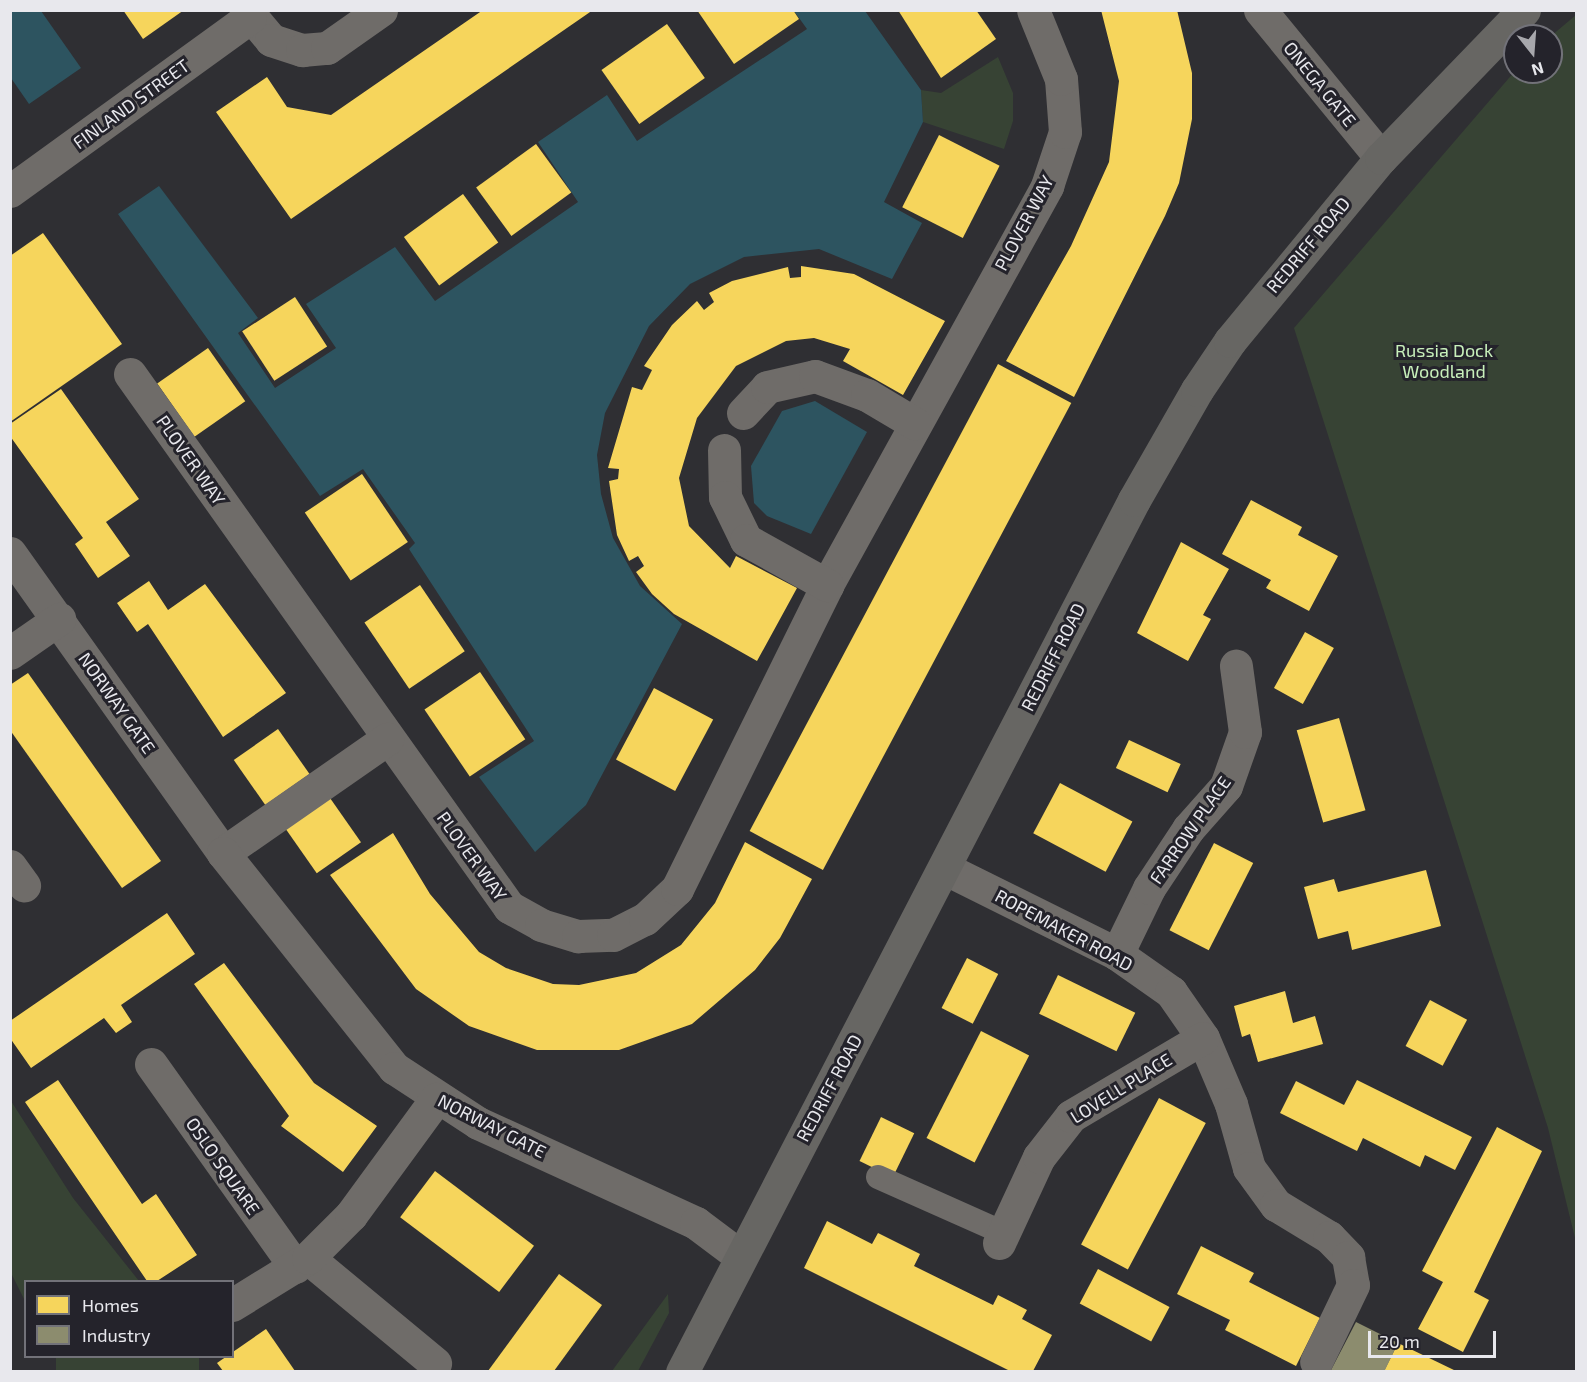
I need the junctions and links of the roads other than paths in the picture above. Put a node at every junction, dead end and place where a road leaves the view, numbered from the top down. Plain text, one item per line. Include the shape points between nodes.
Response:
1 (381, 10) edge
2 (1033, 10) edge
3 (1260, 10) edge
4 (1524, 10) edge
5 (248, 14) edge
6 (1381, 158) junction
7 (10, 191) edge
8 (130, 374) dead end
9 (743, 413) dead end
10 (914, 423) junction
11 (724, 450) dead end
12 (10, 553) edge
13 (827, 585) junction
14 (58, 619) junction
15 (10, 653) edge
16 (1236, 666) dead end
17 (387, 739) junction
18 (223, 853) junction
19 (944, 868) junction
20 (1117, 954) junction
21 (1203, 1038) junction
22 (151, 1064) dead end
23 (436, 1099) junction
24 (878, 1177) dead end
25 (1002, 1238) joint
26 (740, 1256) junction
27 (301, 1263) junction
28 (234, 1304) edge
29 (1316, 1362) dead end
30 (435, 1363) dead end
31 (682, 1371) edge

1 - 5 street, FINLAND STREET via 327,48 302,50 271,40
2 - 10 street, PLOVER WAY via 1061,79 1065,132 1047,186
3 - 6 street, ONEGA GATE
4 - 6 main road, REDRIFF ROAD
5 - 7 street, FINLAND STREET
6 - 19 main road, REDRIFF ROAD via 1230,341 1197,390 1134,500
8 - 17 street, PLOVER WAY
9 - 10 street via 767,387 815,376 867,395
10 - 13 street, PLOVER WAY
11 - 13 street via 725,496 746,540
12 - 14 street, NORWAY GATE
13 - 17 street, PLOVER WAY via 677,889 645,919 613,935 578,936 542,926 509,907
14 - 15 street
14 - 18 street, NORWAY GATE
16 - 20 street, FARROW PLACE via 1245,732 1226,786 1188,829 1149,888
17 - 18 street
18 - 23 street, NORWAY GATE via 362,1033 394,1068
19 - 20 street, ROPEMAKER ROAD
19 - 26 main road, REDRIFF ROAD
20 - 21 street, ROPEMAKER ROAD via 1171,992
21 - 25 street, LOVELL PLACE via 1071,1116 1039,1156
21 - 29 street, ROPEMAKER ROAD via 1231,1104 1249,1168 1276,1205 1329,1237 1348,1257 1353,1285
22 - 27 street, OSLO SQUARE
23 - 26 street, NORWAY GATE via 696,1223
23 - 27 street via 351,1215
24 - 25 lane
26 - 31 main road, REDRIFF ROAD
27 - 28 street
27 - 30 street, OSLO SQUARE

